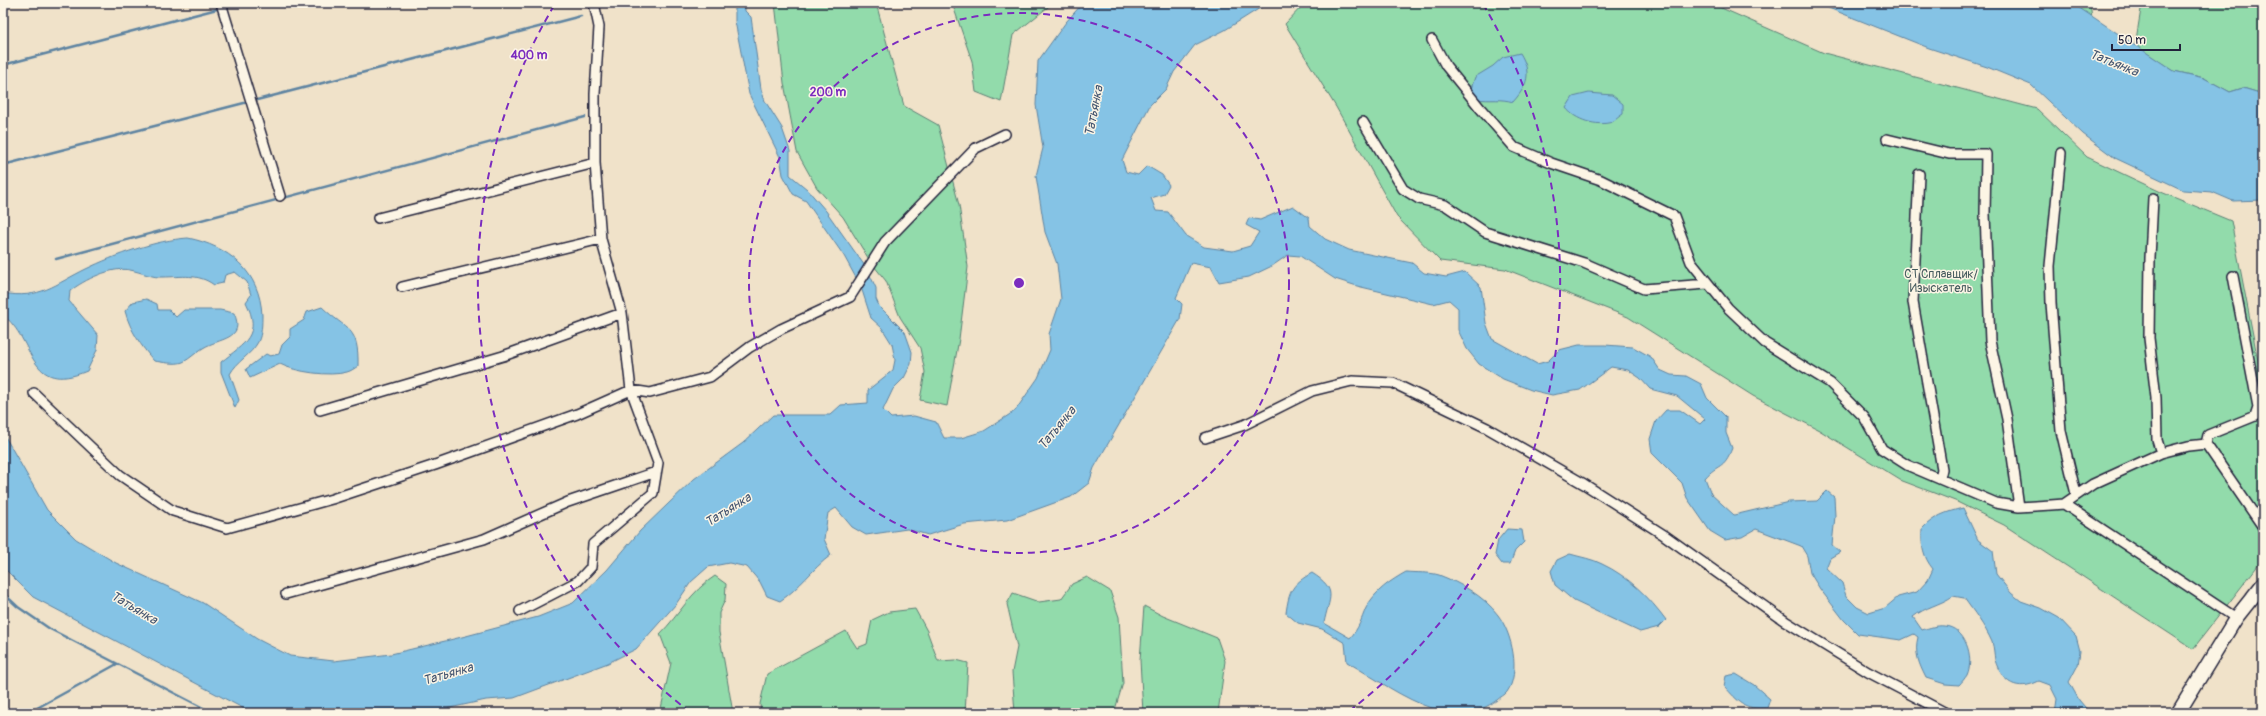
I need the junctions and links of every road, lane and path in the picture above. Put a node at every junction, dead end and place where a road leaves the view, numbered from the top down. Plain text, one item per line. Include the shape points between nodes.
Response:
1 (221, 3) edge
2 (594, 3) edge
3 (1432, 40) dead end
4 (1363, 122) dead end
5 (1005, 134) dead end
6 (1887, 139) dead end
7 (2061, 153) dead end
8 (595, 163) junction
9 (1919, 174) dead end
10 (280, 196) dead end
11 (2153, 198) dead end
12 (378, 218) dead end
13 (600, 239) junction
14 (2234, 276) dead end
15 (1707, 284) junction
16 (402, 287) dead end
17 (622, 313) junction
18 (631, 390) junction
19 (34, 394) dead end
20 (320, 410) dead end
21 (1204, 438) dead end
22 (2206, 444) junction
23 (2161, 453) junction
24 (656, 472) junction
25 (1940, 478) junction
26 (2076, 494) junction
27 (2064, 504) junction
28 (2018, 507) junction
29 (2263, 527) edge
30 (2263, 584) edge
31 (286, 594) dead end
32 (520, 611) dead end
33 (2236, 618) junction
34 (1946, 713) edge
35 (2178, 713) edge

1 - 10 street
2 - 8 street via 599,27 595,94
3 - 15 street via 1446,66 1514,147 1601,180 1674,216 1691,262
4 - 15 street via 1403,189 1419,199 1445,205 1486,232 1584,263 1644,289
5 - 18 street via 976,148 885,242 850,297 781,329 750,347 710,377 650,393
6 - 28 street via 1949,154 1986,154 1985,214 1990,341 2006,419
7 - 26 street via 2050,266 2051,303 2061,431
8 - 12 street
8 - 13 street
9 - 25 street via 1913,302 1942,469
11 - 23 street via 2149,338 2156,398 2157,440
13 - 16 street
13 - 17 street
14 - 22 street via 2258,407 2255,416 2208,435
15 - 25 street via 1765,343 1830,383 1864,417 1882,449 1907,465
17 - 18 street
17 - 20 street via 503,356
18 - 19 street via 577,414 435,465 332,499 227,528 172,511 120,476
18 - 24 street via 658,463
21 - 34 street via 1244,425 1312,391 1352,381 1393,383 1487,428 1584,484 1664,536 1785,621 1868,672
22 - 23 street
22 - 29 street
23 - 26 street
24 - 31 street via 568,502 484,539
24 - 32 street via 653,493 593,544 591,567 578,581
25 - 28 street via 1996,503
26 - 27 street
27 - 28 street
27 - 33 street
30 - 33 main road
33 - 35 main road

